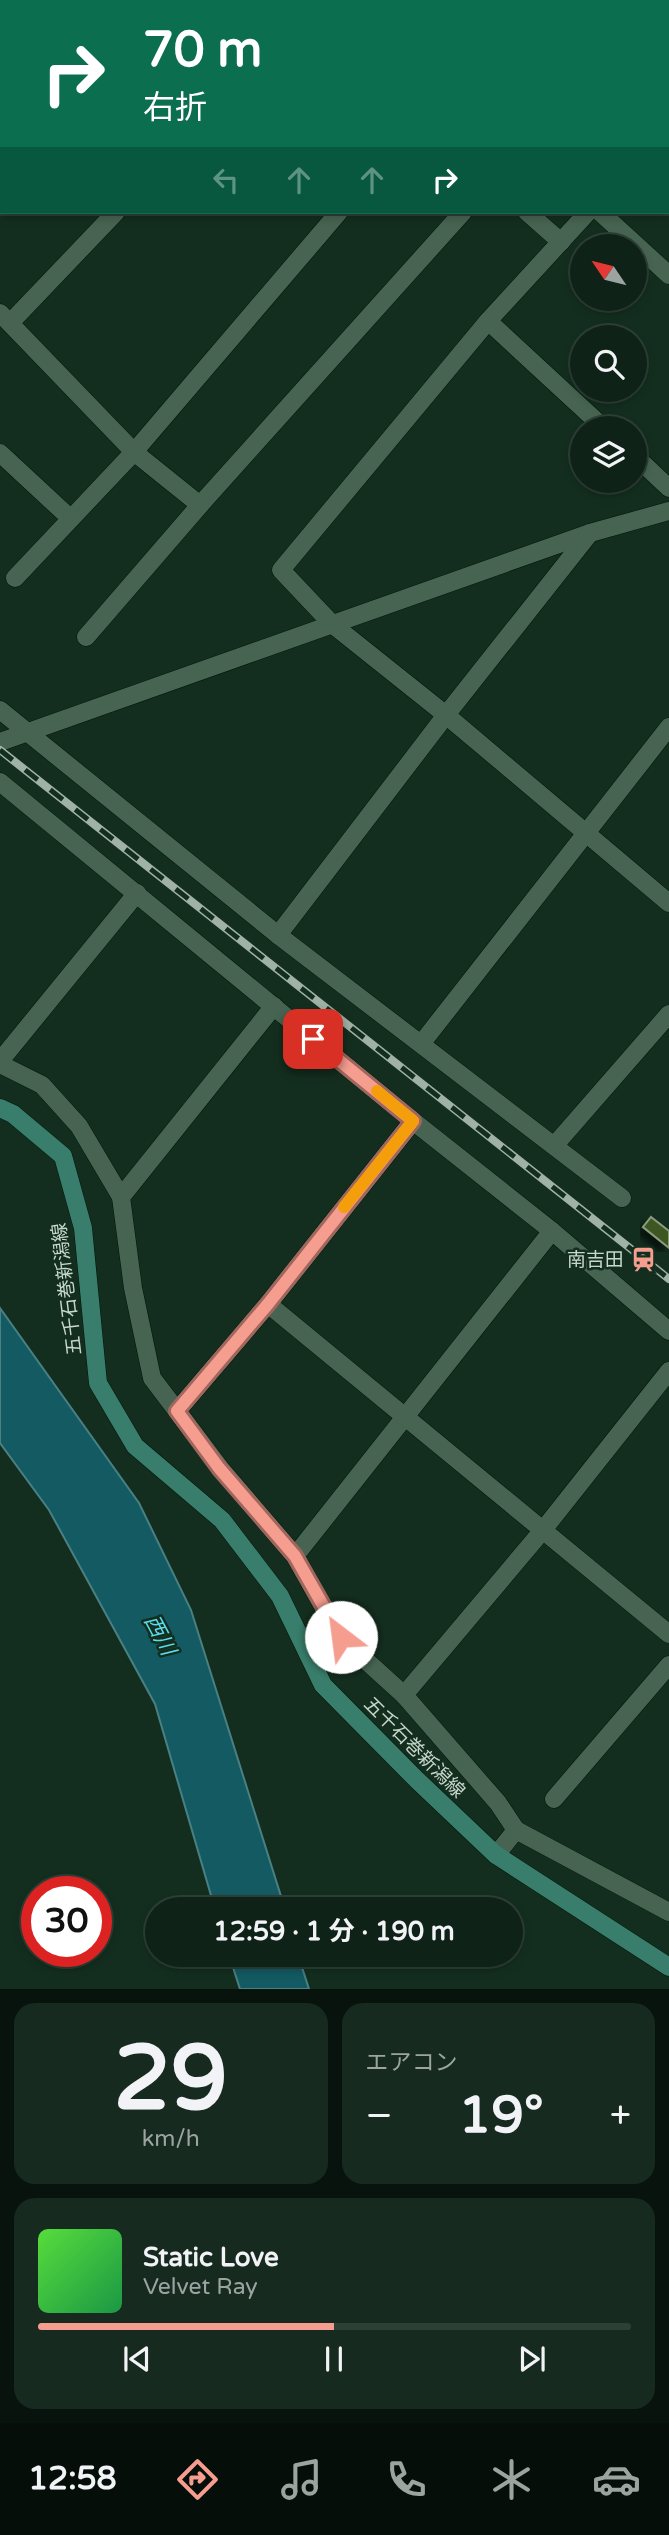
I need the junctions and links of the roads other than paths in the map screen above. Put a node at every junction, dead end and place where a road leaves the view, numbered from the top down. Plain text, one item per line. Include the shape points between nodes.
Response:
1 (114, 214) edge
2 (337, 214) edge
3 (461, 214) edge
4 (529, 214) edge
5 (586, 214) edge
6 (602, 214) edge
7 (561, 242) junction
8 (669, 275) edge
9 (5, 318) edge
10 (488, 321) junction
11 (591, 416) edge
12 (134, 452) junction
13 (0, 453) edge
14 (647, 467) edge
15 (669, 488) edge
16 (200, 505) junction
17 (669, 511) edge
18 (71, 518) junction
19 (590, 533) junction
20 (15, 578) dead end
21 (332, 624) junction
22 (86, 637) dead end
23 (0, 710) edge
24 (446, 715) junction
25 (669, 727) edge
26 (27, 732) junction
27 (0, 742) edge
28 (1, 784) edge
29 (587, 834) junction
30 (136, 894) junction
31 (669, 903) edge
32 (278, 935) junction
33 (274, 1006) junction
34 (669, 1014) edge
35 (421, 1044) junction
36 (0, 1062) edge
37 (0, 1108) edge
38 (413, 1121) junction
39 (554, 1146) junction
40 (121, 1197) junction
41 (622, 1198) dead end
42 (552, 1231) junction
43 (268, 1304) junction
44 (669, 1331) edge
45 (669, 1371) edge
46 (177, 1411) junction
47 (406, 1418) junction
48 (542, 1530) junction
49 (295, 1556) junction
50 (669, 1634) edge
51 (669, 1665) edge
52 (404, 1695) junction
53 (554, 1798) dead end
54 (516, 1830) junction
55 (496, 1855) junction
56 (669, 1912) edge
57 (669, 1967) edge

1 - 9 street
2 - 12 street
3 - 16 street
4 - 7 street
5 - 7 street
6 - 8 street
7 - 10 street
9 - 12 street
10 - 11 street
10 - 21 street via 281,570
12 - 16 street
12 - 18 street
13 - 18 street
14 - 15 street
16 - 22 street
17 - 19 street
18 - 20 street
19 - 21 street
19 - 24 street
21 - 24 street
21 - 26 street
23 - 26 street
24 - 29 street
24 - 32 street
25 - 29 street
26 - 27 street
26 - 32 street
28 - 30 street
29 - 31 street
29 - 35 street
30 - 33 street
30 - 36 street
32 - 35 street
33 - 38 street
33 - 40 street
34 - 39 street
35 - 39 street
36 - 40 street via 42,1085 79,1126
37 - 55 main road, 五千石巻新潟線 via 63,1156 83,1228 98,1383 135,1446 222,1520 280,1596 323,1685
38 - 42 street
38 - 43 street
39 - 41 street
40 - 46 street via 133,1288 152,1378
42 - 44 street
42 - 47 street
43 - 46 street
43 - 47 street
45 - 48 street
46 - 49 street
47 - 48 street
47 - 49 street
48 - 50 street
48 - 52 street
49 - 52 street via 341,1637
51 - 53 street
52 - 54 street
54 - 55 street
54 - 56 street
55 - 57 main road, 五千石巻新潟線

